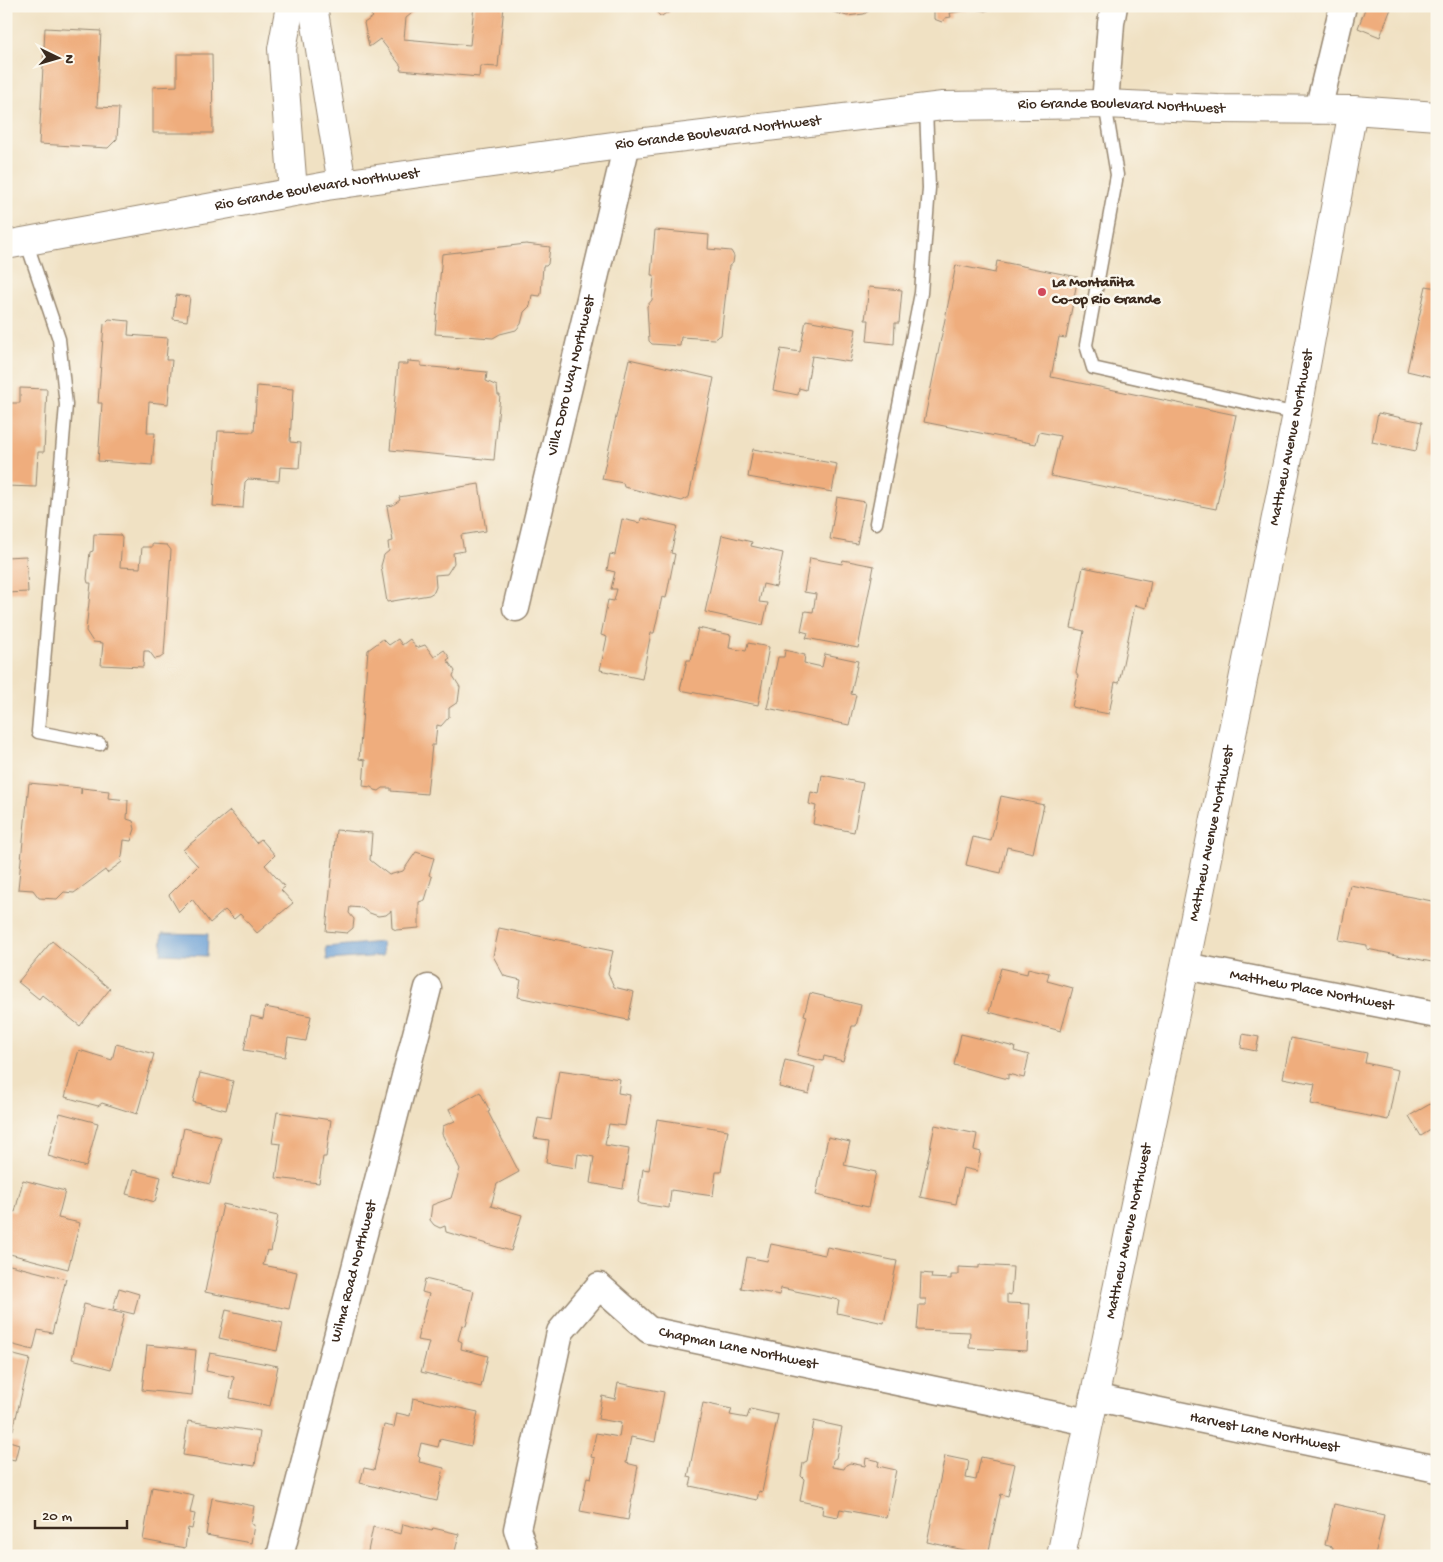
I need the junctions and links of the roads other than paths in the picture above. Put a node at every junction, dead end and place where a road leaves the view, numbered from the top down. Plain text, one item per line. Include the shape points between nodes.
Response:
1 (290, 6) edge
2 (313, 6) edge
3 (1114, 6) edge
4 (1344, 6) edge
5 (1105, 104) junction
6 (926, 108) junction
7 (1318, 110) junction
8 (1353, 110) junction
9 (1437, 116) edge
10 (627, 144) junction
11 (342, 184) junction
12 (293, 191) junction
13 (16, 243) edge
14 (1297, 414) junction
15 (876, 523) dead end
16 (516, 608) dead end
17 (100, 744) dead end
18 (1185, 966) junction
19 (428, 988) dead end
20 (1437, 1015) edge
21 (1090, 1410) junction
22 (1437, 1469) edge
23 (280, 1556) edge
24 (526, 1556) edge
25 (1061, 1556) edge

1 - 12 street via 282,49
2 - 11 street
3 - 5 street
4 - 7 street
5 - 6 street, Rio Grande Boulevard Northwest
5 - 7 street, Rio Grande Boulevard Northwest
5 - 14 lane via 1116,175 1086,345 1093,368
6 - 10 street, Rio Grande Boulevard Northwest
6 - 15 lane via 929,188 921,293
7 - 8 street, Rio Grande Boulevard Northwest
8 - 9 street, Rio Grande Boulevard Northwest
8 - 14 street, Matthew Avenue Northwest
10 - 11 street, Rio Grande Boulevard Northwest
10 - 16 street, Villa Doro Way Northwest
11 - 12 street, Rio Grande Boulevard Northwest
12 - 13 street, Rio Grande Boulevard Northwest
13 - 17 lane via 59,339 66,405 38,732
14 - 18 street, Matthew Avenue Northwest
18 - 20 street, Matthew Place Northwest
18 - 21 street, Matthew Avenue Northwest
19 - 23 street, Wilma Road Northwest
21 - 22 street, Harvest Lane Northwest
21 - 24 street, Chapman Lane Northwest via 649,1330 599,1286 560,1332 517,1528
21 - 25 street, Matthew Avenue Northwest

